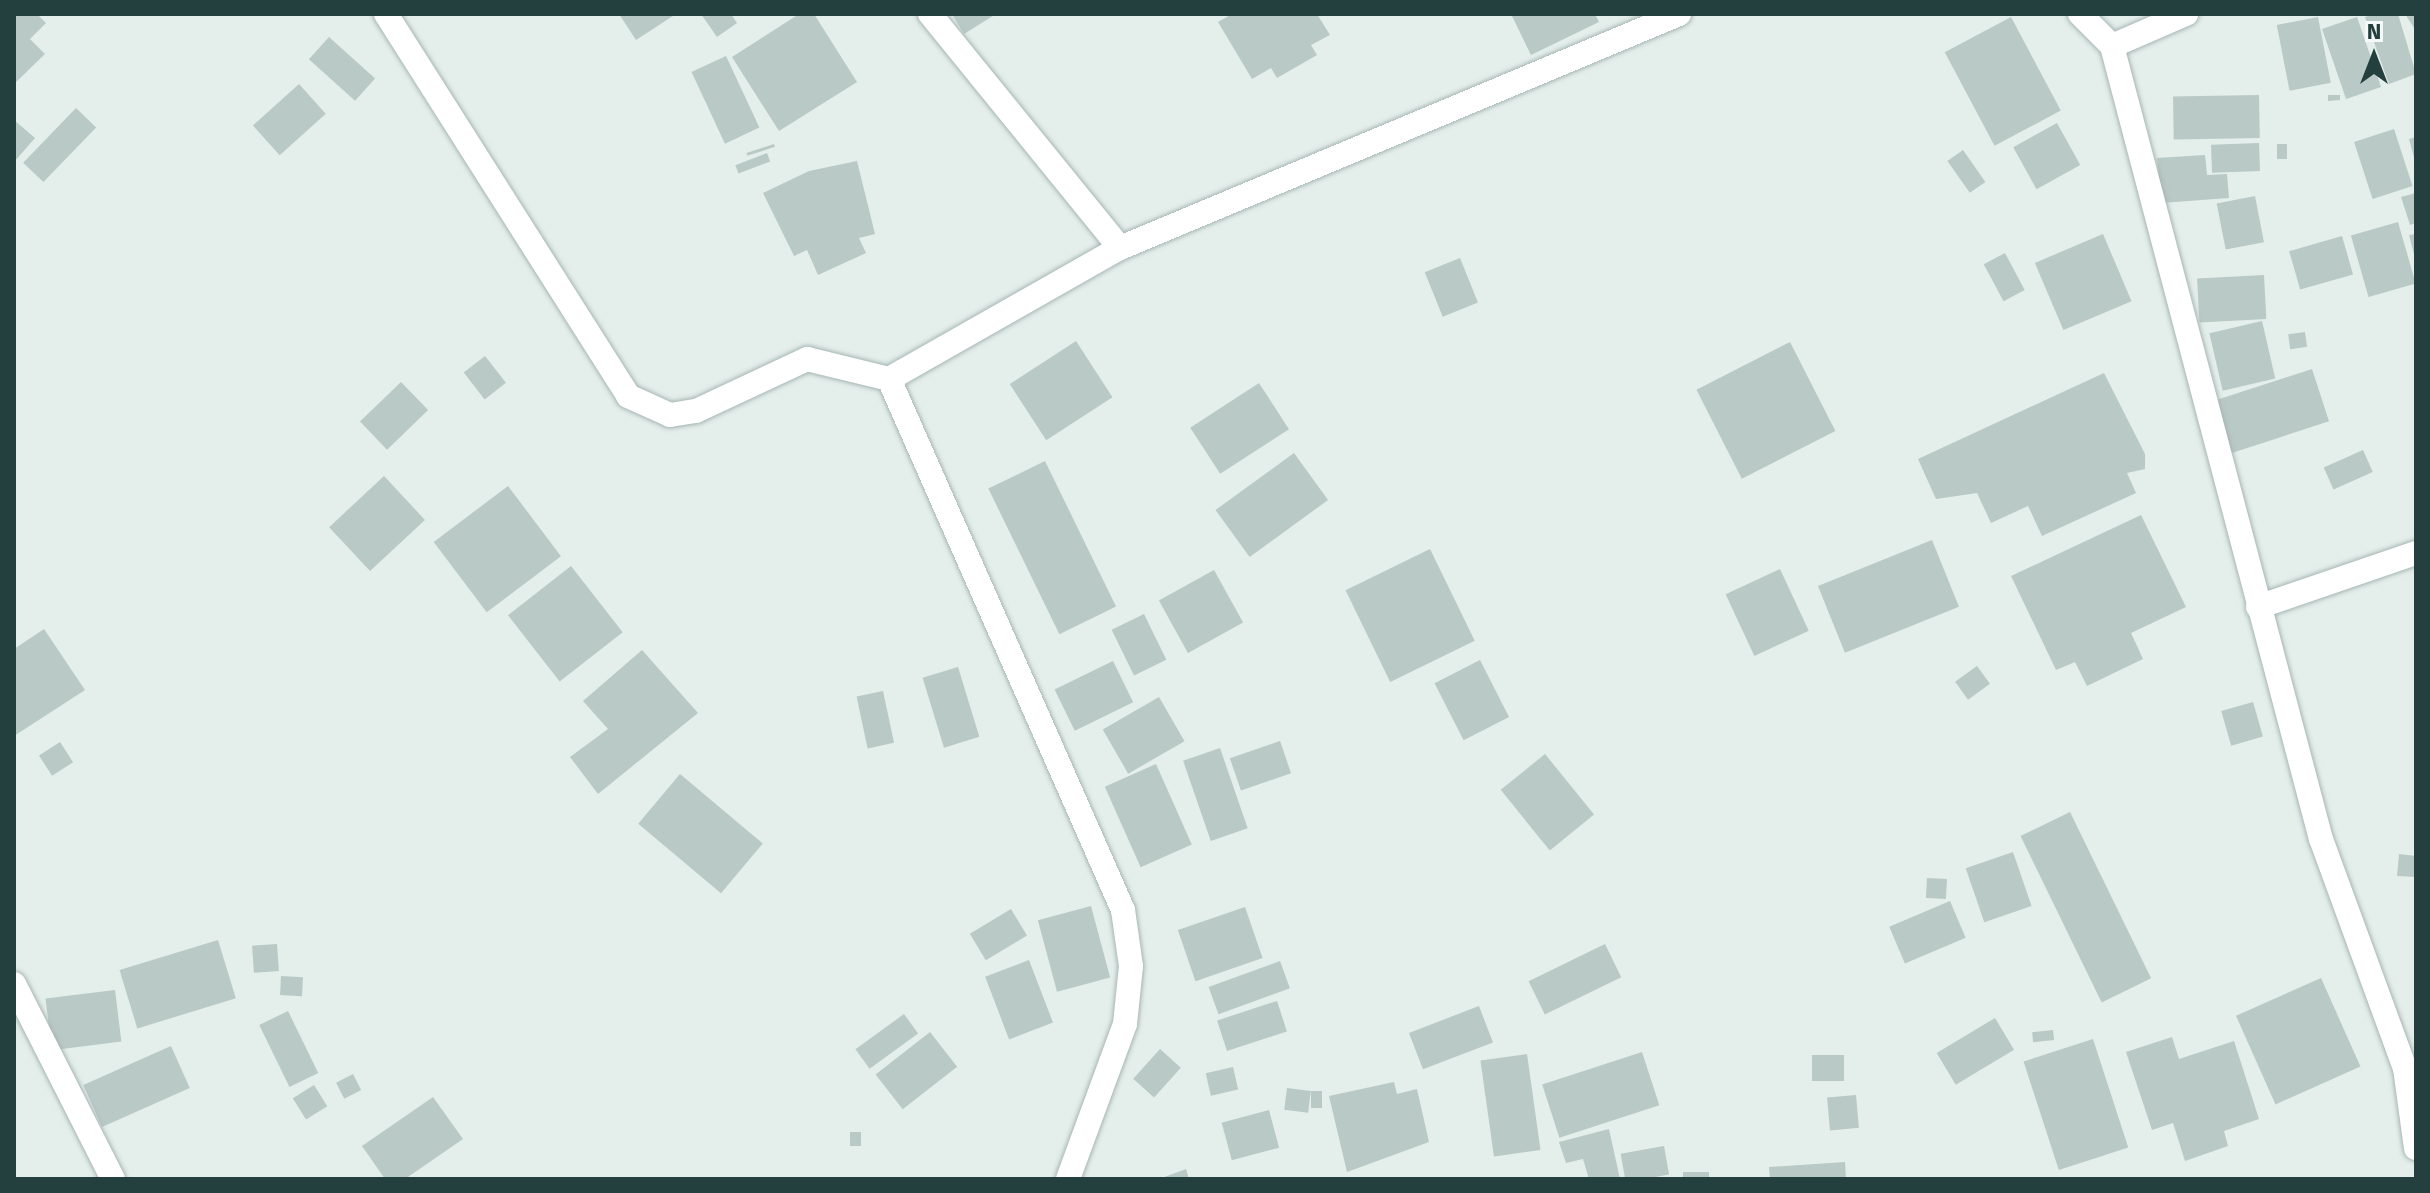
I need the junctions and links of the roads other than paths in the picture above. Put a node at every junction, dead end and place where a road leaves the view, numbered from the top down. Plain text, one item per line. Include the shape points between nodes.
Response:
1 (386, 14) edge
2 (930, 14) edge
3 (1679, 14) edge
4 (2080, 14) edge
5 (2186, 14) edge
6 (2112, 46) junction
7 (1120, 248) junction
8 (889, 379) junction
9 (2416, 553) edge
10 (2258, 607) junction
11 (14, 984) edge
12 (2416, 1148) edge
13 (113, 1179) edge
14 (1068, 1179) edge

1 - 8 street via 628,396 670,415 696,411 807,359
2 - 7 street
3 - 7 street
4 - 6 street
5 - 6 street
6 - 10 street
7 - 8 street
8 - 14 street via 1123,910 1131,966 1125,1024
9 - 10 street
10 - 12 street via 2321,839 2405,1068
11 - 13 street

